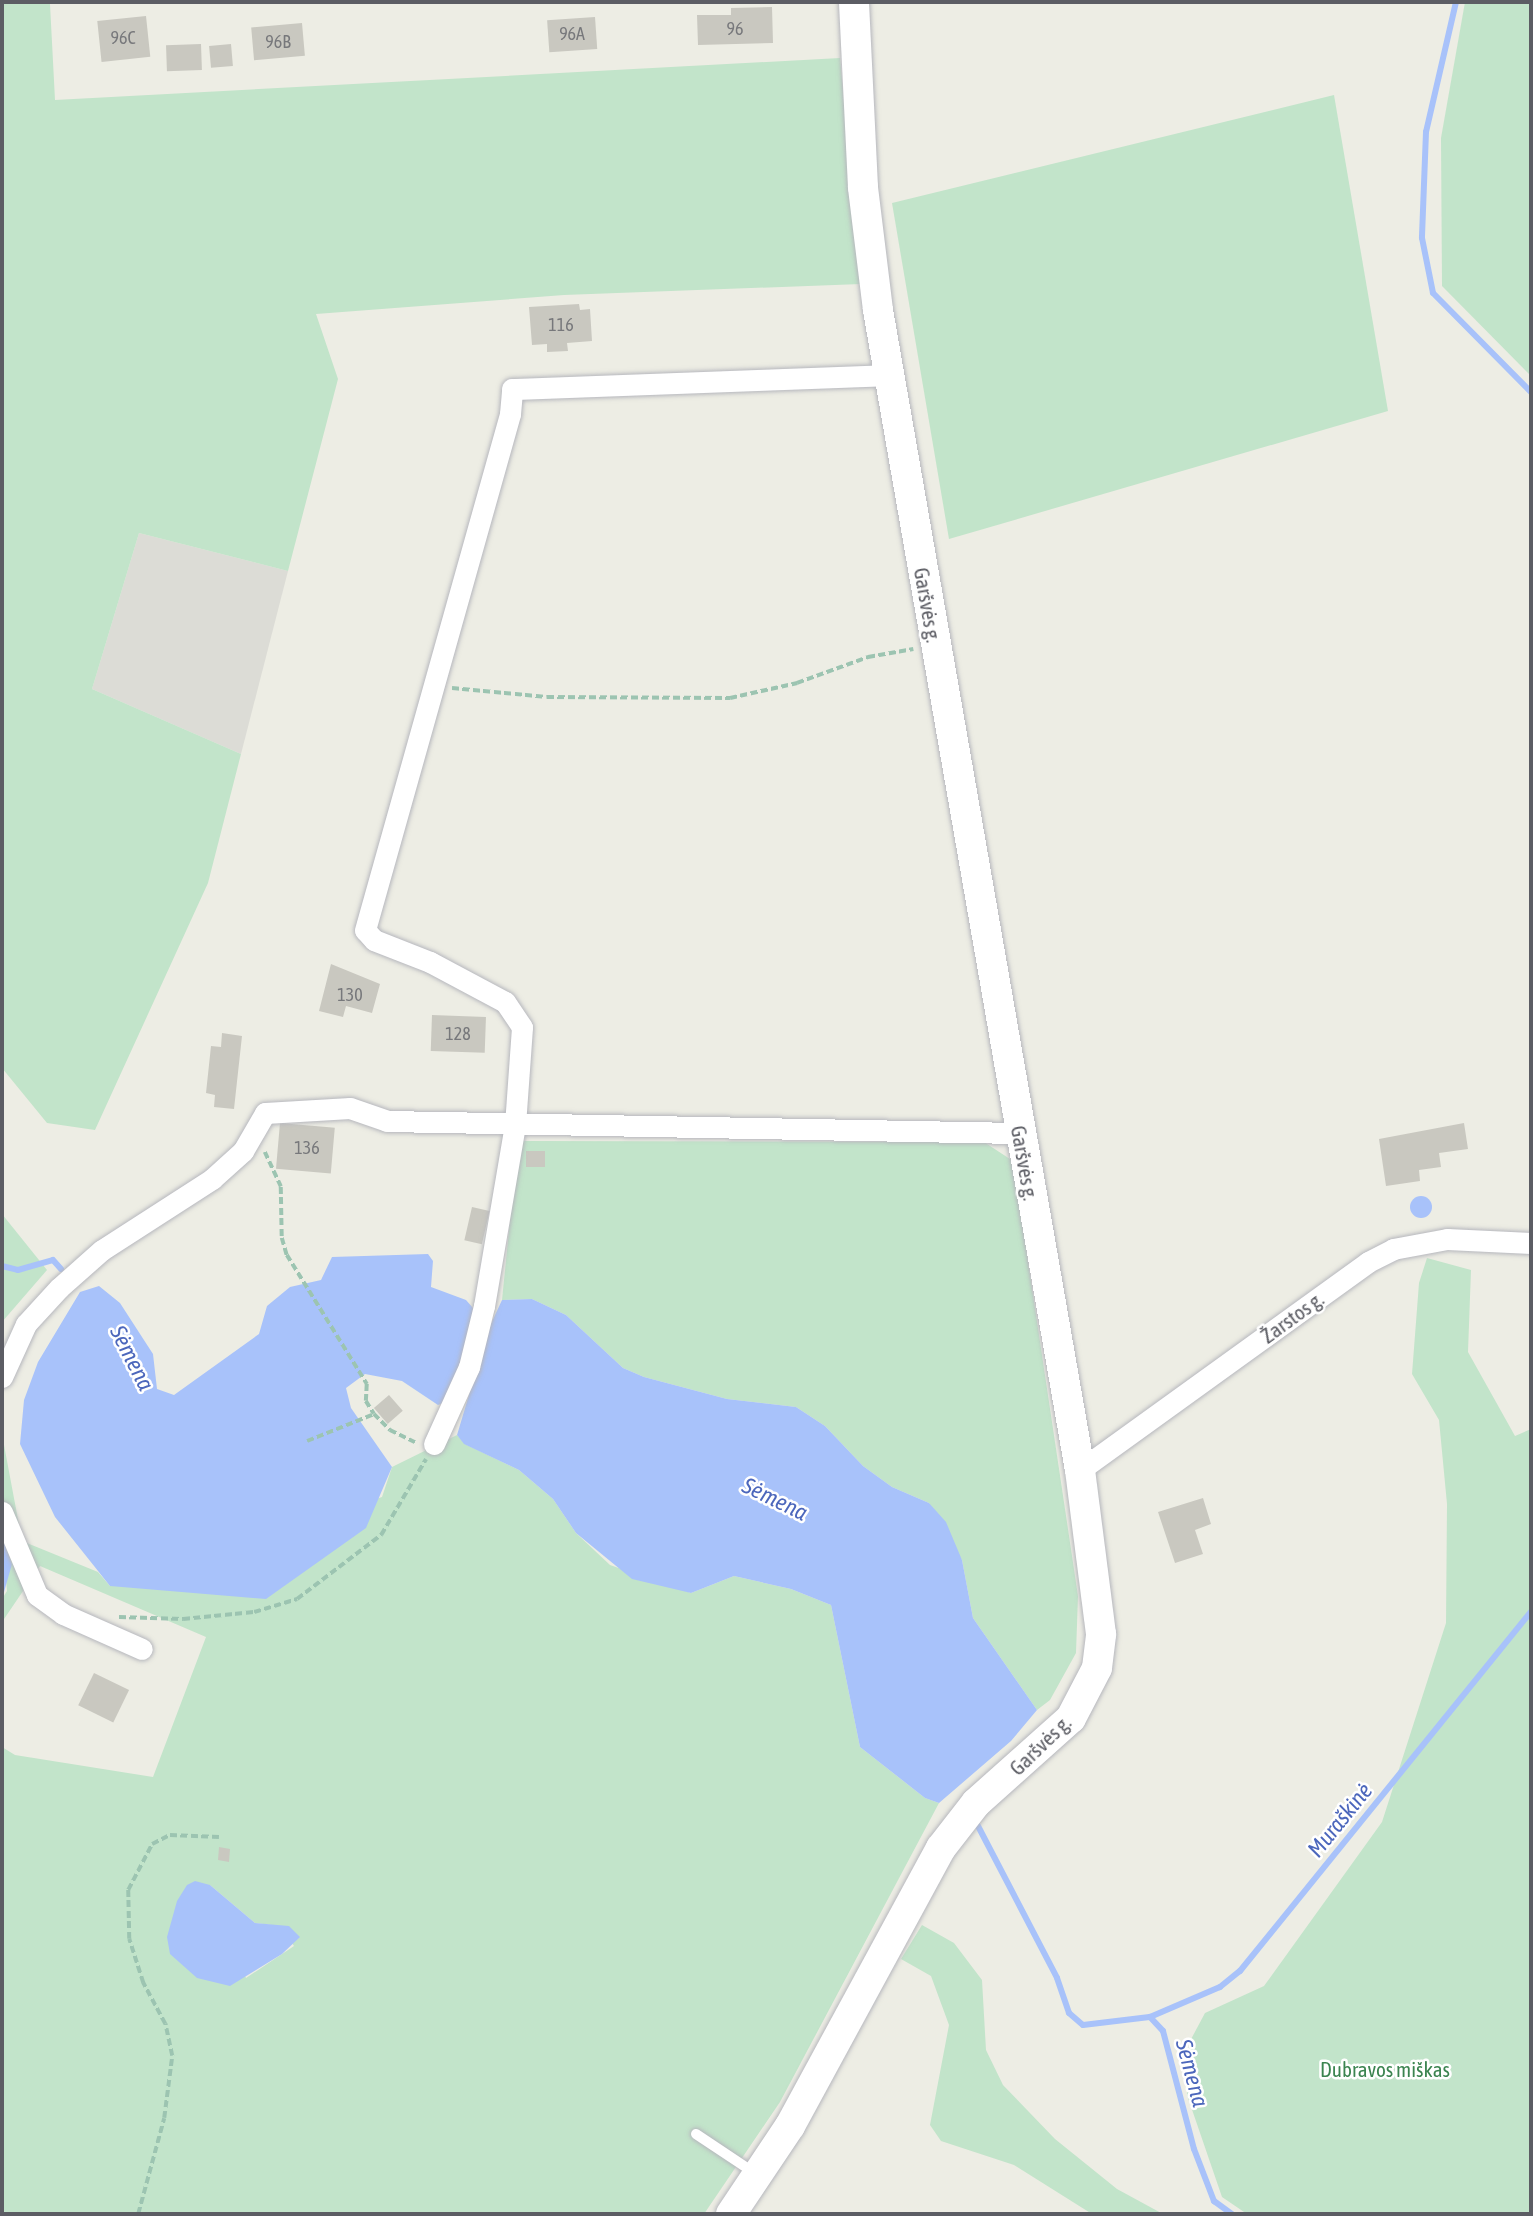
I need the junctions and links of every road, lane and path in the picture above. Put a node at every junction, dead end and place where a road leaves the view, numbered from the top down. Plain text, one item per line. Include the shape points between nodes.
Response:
1 (854, 2) edge
2 (888, 375) junction
3 (936, 647) junction
4 (436, 684) junction
5 (515, 1125) junction
6 (1019, 1133) junction
7 (253, 1138) junction
8 (1531, 1243) edge
9 (2, 1377) edge
10 (374, 1414) junction
11 (307, 1441) dead end
12 (434, 1444) junction
13 (1080, 1470) junction
14 (2, 1512) edge
15 (83, 1623) junction
16 (142, 1649) dead end
17 (219, 1837) dead end
18 (696, 2134) dead end
19 (758, 2175) junction
20 (138, 2214) edge
21 (731, 2214) edge

1 - 2 main road, Garšvės g. via 863,187
2 - 3 main road, Garšvės g.
2 - 4 street via 512,389 510,414
3 - 4 path via 868,657 797,683 730,698 547,697 474,693
3 - 6 main road, Garšvės g.
4 - 5 street via 365,930 374,940 430,962 516,1012 522,1027
5 - 6 street
5 - 7 street via 387,1121 350,1108 265,1113
5 - 12 street via 469,1367
6 - 13 main road, Garšvės g.
7 - 9 street via 212,1179 102,1250 59,1288 26,1324
7 - 10 path via 281,1187 282,1238 300,1277 367,1384 366,1401
8 - 13 street, Žarstos g. via 1447,1239 1393,1249 1368,1262
10 - 11 path
10 - 12 path via 390,1430 414,1442
12 - 15 path via 381,1535 297,1599 254,1612 183,1619 115,1616
13 - 19 main road, Garšvės g. via 1101,1634 1097,1668 1086,1693 1047,1743 958,1822 821,2073
14 - 15 street via 37,1595
15 - 16 street
17 - 20 path via 170,1835 152,1844 128,1889 129,1939 143,1983 165,2024 172,2056 164,2118
18 - 19 lane
19 - 21 main road, Garšvės g.

